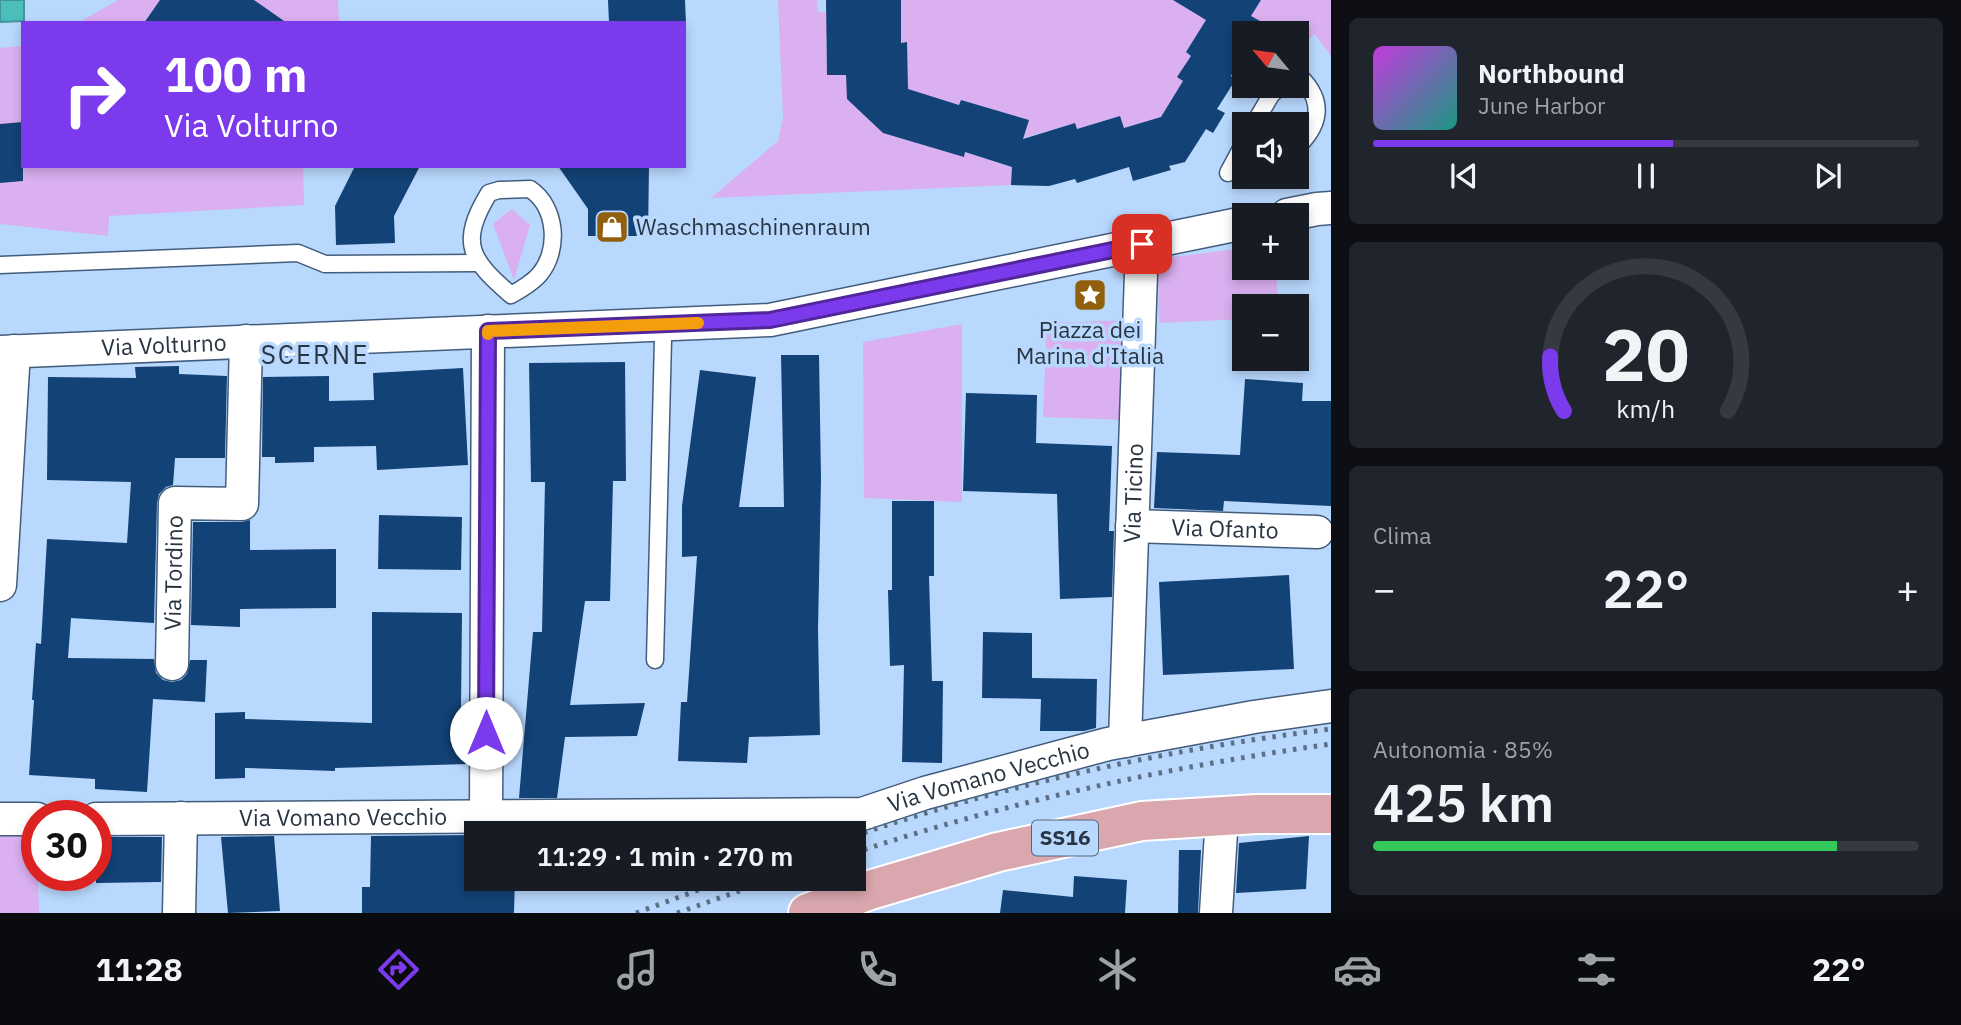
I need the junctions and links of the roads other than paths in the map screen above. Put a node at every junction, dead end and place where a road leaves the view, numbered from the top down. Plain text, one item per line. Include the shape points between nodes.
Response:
1 (1309, 87) edge
2 (1309, 131) edge
3 (1331, 208) edge
4 (1309, 211) edge
5 (1232, 225) edge
6 (1142, 244) junction
7 (478, 263) junction
8 (0, 265) edge
9 (507, 316) junction
10 (663, 339) dead end
11 (246, 341) junction
12 (7, 351) edge
13 (1132, 526) junction
14 (1317, 532) dead end
15 (0, 585) edge
16 (655, 660) dead end
17 (172, 664) dead end
18 (1331, 706) edge
19 (1125, 741) junction
20 (1331, 814) edge
21 (486, 816) junction
22 (1222, 816) junction
23 (181, 818) junction
24 (21, 819) edge
25 (112, 819) edge
26 (0, 820) edge
27 (180, 913) edge
28 (808, 913) edge
29 (1216, 913) edge

1 - 2 lane via 1317,106
3 - 4 street
5 - 6 street, Via Volturno
6 - 9 street, Via Volturno via 770,320
6 - 13 street, Via Ticino
7 - 8 lane via 326,264 298,253
7 - 9 lane
7 - 9 lane via 472,239 476,218 489,193 530,189 539,195 551,221 548,259
9 - 11 street, Via Volturno via 345,339
9 - 21 street
10 - 16 lane
11 - 12 street, Via Volturno
11 - 17 street, Via Tordino via 242,504 175,503
12 - 15 street
13 - 14 street, Via Ofanto
13 - 19 street, Via Ticino
18 - 19 street, Via Vomano Vecchio
19 - 21 street, Via Vomano Vecchio via 862,814
20 - 22 main road, SS16
21 - 23 street, Via Vomano Vecchio
22 - 28 main road, SS16 via 1142,821 998,852
22 - 29 street
23 - 25 street, Via Vomano Vecchio
23 - 27 street
24 - 26 street

